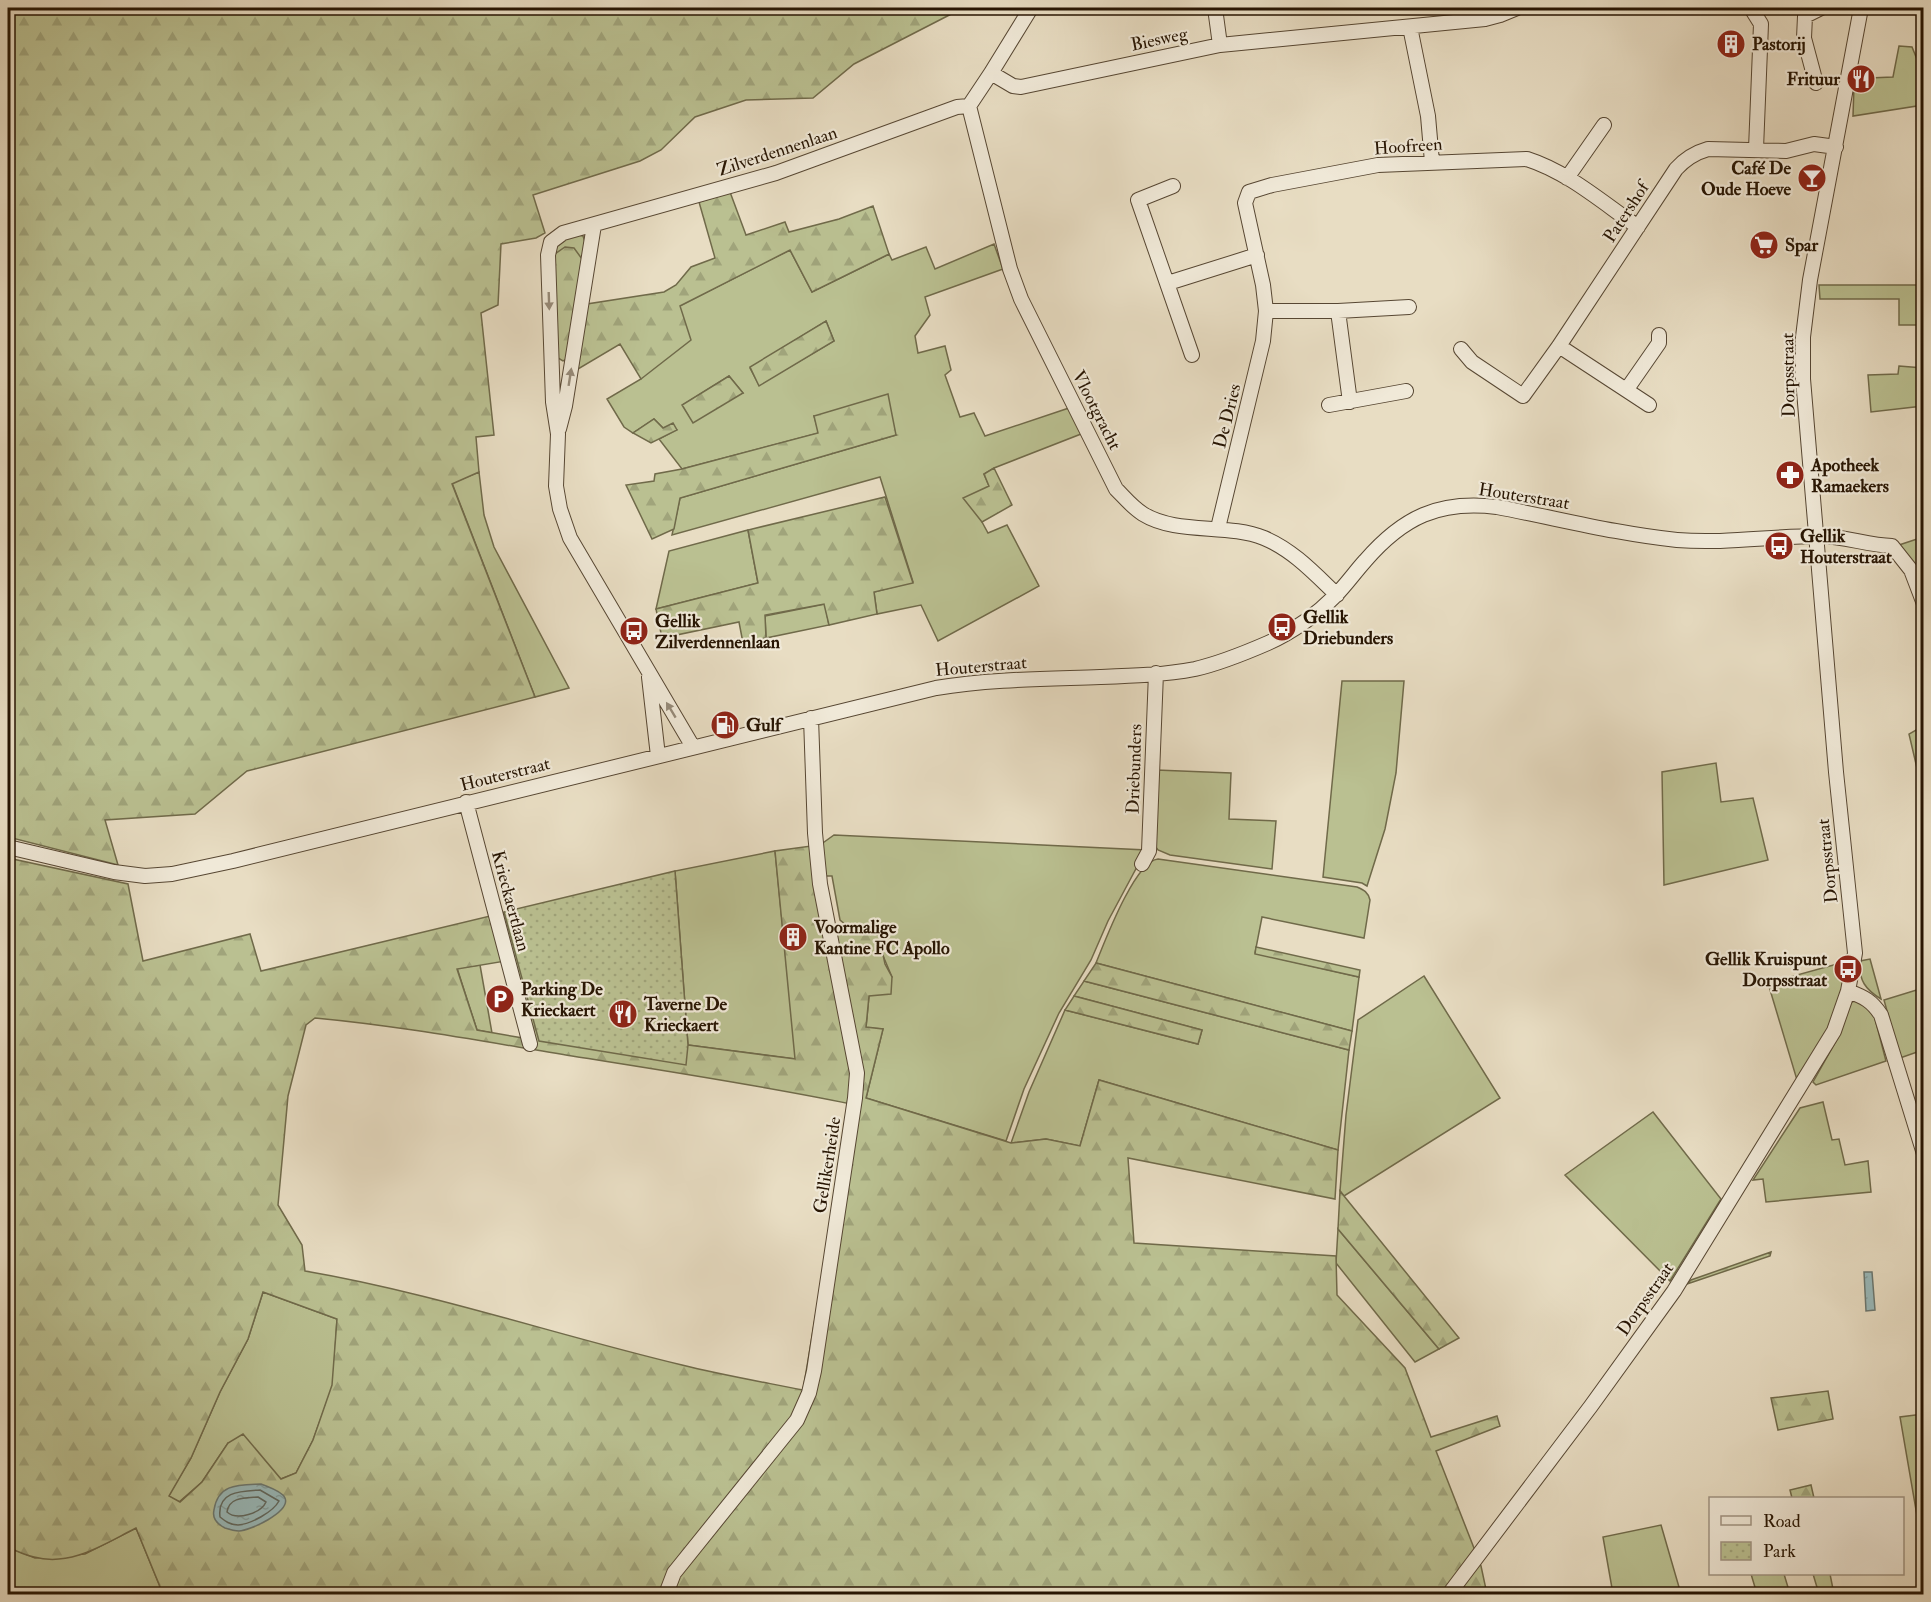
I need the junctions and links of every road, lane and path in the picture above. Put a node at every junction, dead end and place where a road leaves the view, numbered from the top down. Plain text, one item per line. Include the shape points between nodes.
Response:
1 (1031, 8) edge
2 (1215, 8) edge
3 (1517, 8) edge
4 (1751, 8) edge
5 (1821, 8) edge
6 (1862, 8) edge
7 (1410, 27) junction
8 (1220, 45) junction
9 (991, 74) junction
10 (1816, 83) dead end
11 (969, 106) junction
12 (1604, 125) dead end
13 (1836, 147) junction
14 (1756, 149) junction
15 (1432, 162) junction
16 (1567, 178) junction
17 (1173, 186) dead end
18 (1249, 192) joint
19 (594, 225) junction
20 (1638, 227) junction
21 (1257, 255) junction
22 (1168, 283) junction
23 (1409, 307) dead end
24 (1266, 310) junction
25 (1338, 310) junction
26 (1659, 335) dead end
27 (1559, 346) junction
28 (1461, 349) dead end
29 (1192, 355) dead end
30 (1627, 389) junction
31 (1406, 392) dead end
32 (1350, 402) junction
33 (1329, 405) dead end
34 (1649, 405) dead end
35 (558, 434) junction
36 (1218, 528) junction
37 (1816, 536) junction
38 (1336, 595) junction
39 (1923, 604) edge
40 (648, 672) junction
41 (1156, 673) junction
42 (811, 718) junction
43 (693, 747) junction
44 (658, 756) junction
45 (466, 802) junction
46 (8, 847) edge
47 (1142, 864) dead end
48 (1848, 991) junction
49 (530, 1044) dead end
50 (1923, 1154) edge
51 (666, 1594) edge
52 (1449, 1594) edge

1 - 9 street
2 - 8 street
3 - 7 street, Biesweg via 1485,19
4 - 14 street via 1761,24
5 - 10 street via 1804,16 1804,38
6 - 13 street, Dorpsstraat
7 - 8 street, Biesweg
7 - 15 street via 1428,116
8 - 9 street, Biesweg via 1021,87
9 - 11 street
11 - 19 street, Zilverdennenlaan via 776,173
11 - 36 street, Vlootgracht via 1021,299 1116,489 1153,519
12 - 16 street
13 - 14 street, Patershof via 1814,144 1786,151
13 - 37 street, Dorpsstraat via 1810,279 1803,337
14 - 20 street, Patershof via 1708,149 1684,159
15 - 16 street, Hoofreen via 1527,159
15 - 18 street, Hoofreen via 1345,170
16 - 20 street, Hoofreen
17 - 22 street via 1138,200
18 - 21 street, De Dries via 1245,203
35 -> 19 street, Zilverdennenlaan
19 -> 35 street, Zilverdennenlaan via 563,233 551,242 548,255 553,402
20 - 27 street, Patershof
21 - 22 street
21 - 24 street, De Dries
22 - 29 street
23 - 25 street
24 - 25 street
24 - 36 street, De Dries via 1263,341
25 - 32 street
26 - 30 street via 1659,343
27 - 28 street, Patershof via 1523,396 1472,362
27 - 30 street
30 - 34 street
31 - 32 street
32 - 33 street
35 - 40 street, Zilverdennenlaan via 556,486 570,538
36 - 38 street, Vlootgracht via 1243,531 1286,549
37 - 38 street, Houterstraat via 1679,540 1497,507 1456,506 1433,510 1403,525 1385,539
37 - 39 street, Houterstraat via 1892,546 1911,570
37 - 48 street, Dorpsstraat via 1855,953
38 - 41 street, Houterstraat via 1272,642 1204,666
43 -> 40 street, Zilverdennenlaan
40 - 44 street, Zilverdennenlaan
41 - 42 street, Houterstraat via 964,683
41 - 47 street, Driebunders via 1149,851
42 - 43 street, Houterstraat
42 - 51 street, Gellikerheide via 820,884 857,1073 814,1371 797,1420 674,1573
43 - 44 street, Houterstraat
44 - 45 street, Houterstraat
45 - 46 street, Houterstraat via 172,874 114,872
45 - 49 street, Krieckaertlaan
48 - 50 street via 1874,1003 1881,1015
48 - 52 street, Dorpsstraat via 1834,1031 1674,1291

